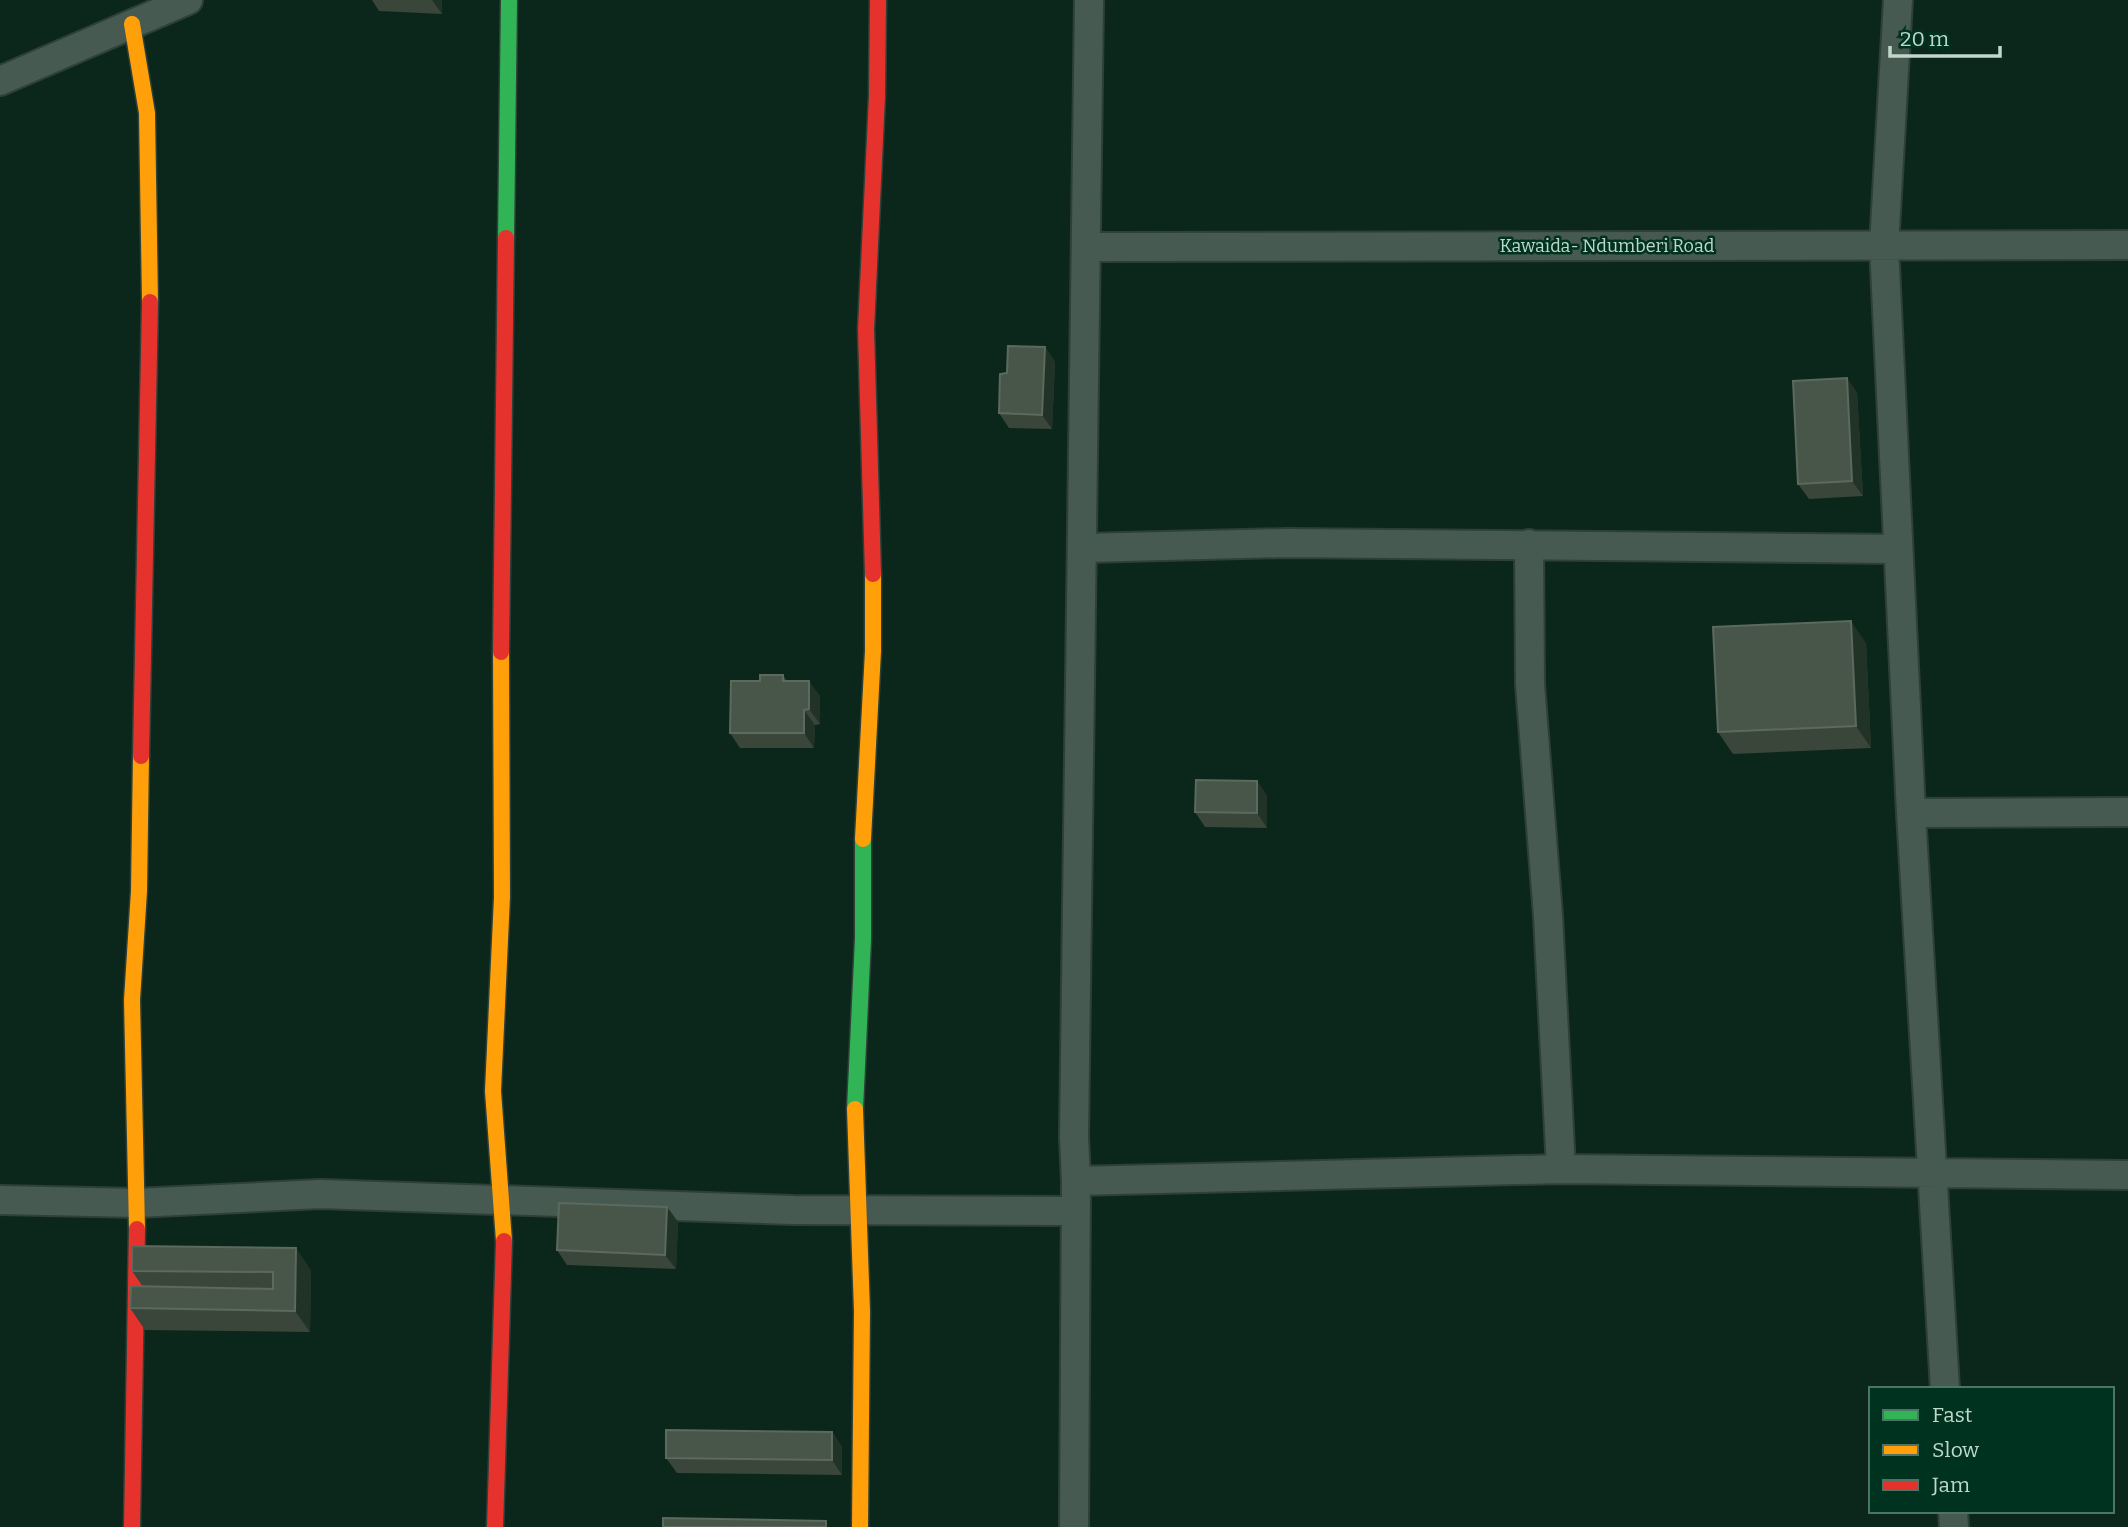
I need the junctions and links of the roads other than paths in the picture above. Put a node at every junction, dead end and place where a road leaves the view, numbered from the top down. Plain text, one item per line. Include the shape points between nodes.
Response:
1 (188, 0) edge
2 (509, 0) edge
3 (878, 0) edge
4 (1089, 0) edge
5 (1898, 0) edge
6 (132, 24) junction
7 (0, 81) edge
8 (2128, 245) edge
9 (1884, 246) junction
10 (1087, 247) junction
11 (1530, 544) junction
12 (1084, 548) junction
13 (1898, 549) junction
14 (2128, 812) edge
15 (1911, 813) junction
16 (1561, 1169) junction
17 (1932, 1174) junction
18 (2128, 1175) edge
19 (1076, 1181) junction
20 (501, 1199) junction
21 (0, 1200) edge
22 (137, 1203) junction
23 (856, 1210) junction
24 (1076, 1211) junction
25 (1945, 1387) edge
26 (132, 1527) edge
27 (495, 1527) edge
28 (860, 1527) edge
29 (1074, 1527) edge

1 - 6 street
2 - 20 street via 502,897 493,1091
3 - 23 street via 866,329 873,651 863,826
4 - 10 street
5 - 9 street
6 - 7 street
6 - 22 street via 147,113 150,288 139,891 132,1000
8 - 9 street, Kawaida- Ndumberi Road
9 - 10 street, Kawaida- Ndumberi Road
9 - 13 street
10 - 12 street
11 - 12 street via 1287,542
11 - 13 street
11 - 16 street via 1530,684
12 - 19 street
13 - 15 street
14 - 15 street
15 - 17 street
16 - 17 street
16 - 19 street
17 - 18 street
17 - 25 street
19 - 24 street
20 - 22 street via 320,1194
20 - 23 street
20 - 27 street via 505,1262
21 - 22 street
22 - 26 street
23 - 24 street
23 - 28 street via 862,1311
24 - 29 street

